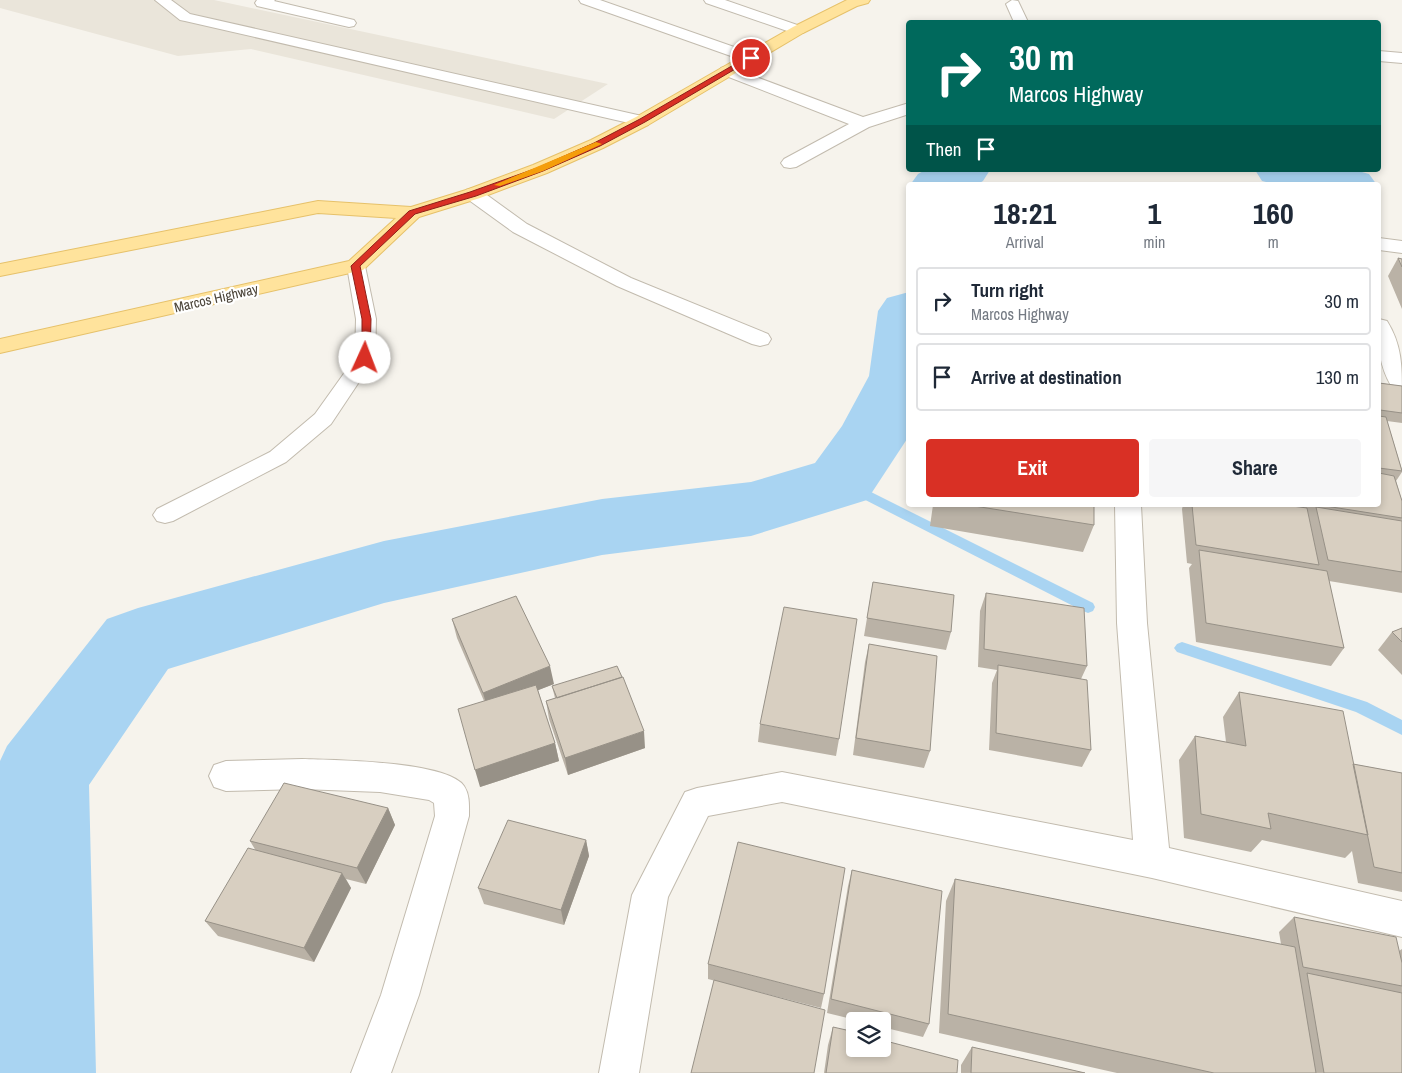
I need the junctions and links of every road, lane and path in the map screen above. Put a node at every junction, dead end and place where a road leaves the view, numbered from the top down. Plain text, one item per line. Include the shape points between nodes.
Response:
1 (162, 0) edge
2 (268, 0) edge
3 (586, 0) edge
4 (712, 0) edge
5 (863, 0) edge
6 (1013, 4) dead end
7 (1019, 20) edge
8 (349, 23) dead end
9 (798, 30) junction
10 (1381, 56) edge
11 (751, 58) junction
12 (1402, 58) edge
13 (728, 71) junction
14 (906, 109) edge
15 (642, 120) junction
16 (864, 123) junction
17 (790, 163) dead end
18 (473, 194) junction
19 (412, 213) junction
20 (1381, 244) edge
21 (1402, 247) edge
22 (356, 266) junction
23 (0, 270) edge
24 (1381, 331) edge
25 (760, 339) dead end
26 (0, 346) edge
27 (1402, 385) edge
28 (1128, 507) edge
29 (165, 515) dead end
30 (226, 776) dead end
31 (1152, 861) junction
32 (1402, 919) edge
33 (371, 1073) edge
34 (619, 1073) edge

1 - 15 street via 185,17
2 - 8 street via 262,2
3 - 11 street
4 - 9 street
5 - 9 main road
6 - 7 street
9 - 11 main road
10 - 12 street
11 - 13 main road
13 - 15 main road
13 - 16 street
14 - 16 street
15 - 18 main road via 540,169
16 - 17 street
18 - 19 main road
18 - 25 street via 520,228 624,282
19 - 22 main road
19 - 23 main road via 318,206
20 - 21 street
22 - 26 main road, Marcos Highway
22 - 29 lane via 366,319 365,358 323,420 278,457
24 - 27 street
28 - 31 street via 1132,623
30 - 33 street via 380,777 435,786 450,795 452,816 400,995
31 - 32 street
31 - 34 street via 782,787 697,803 650,895

